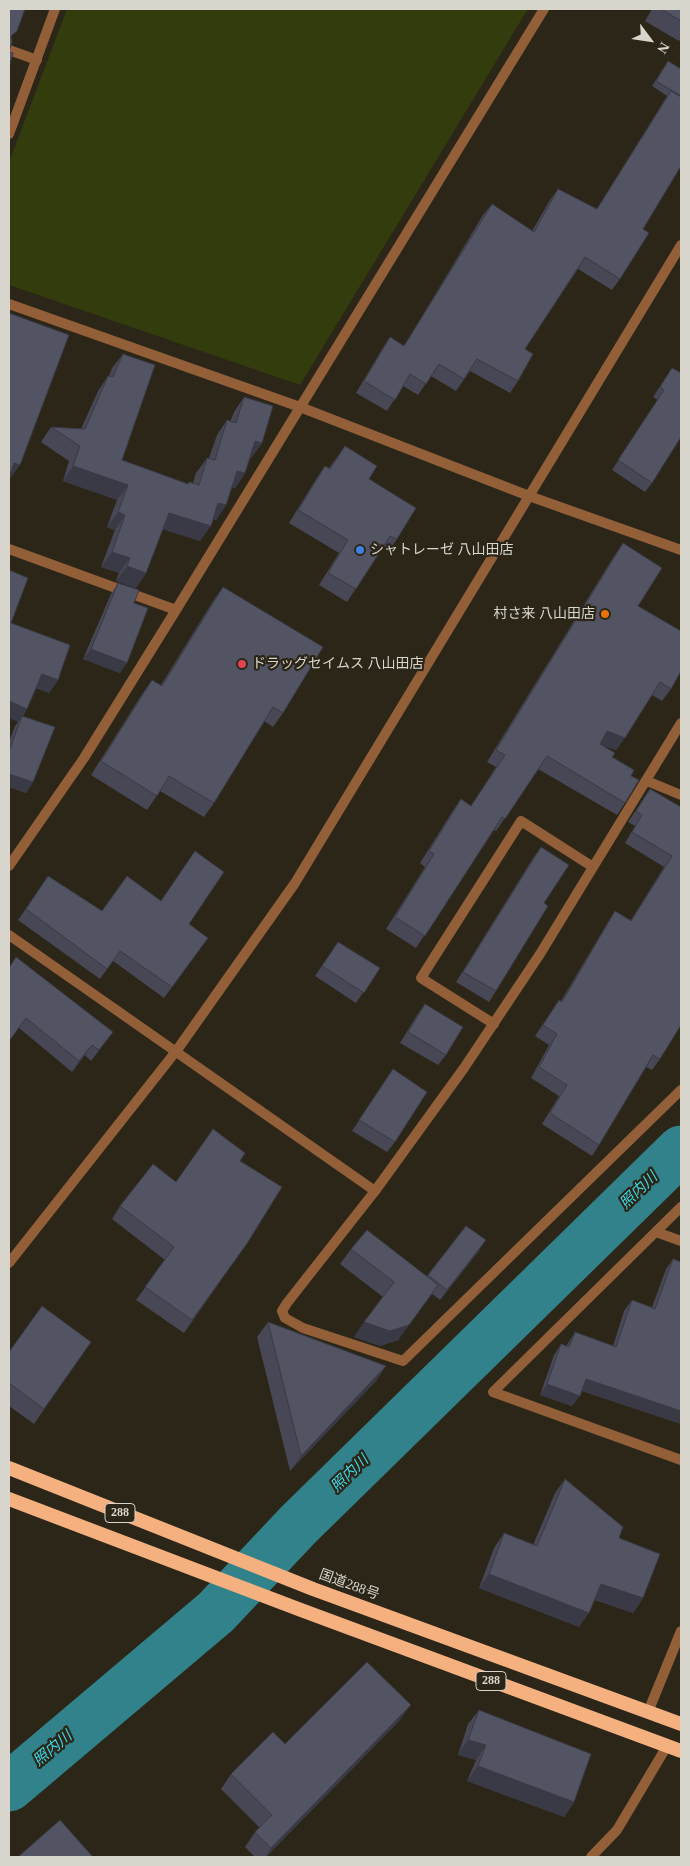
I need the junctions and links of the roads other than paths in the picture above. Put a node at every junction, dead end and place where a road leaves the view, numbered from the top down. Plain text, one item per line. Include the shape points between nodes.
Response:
1 (55, 9) edge
2 (544, 9) edge
3 (9, 50) edge
4 (37, 60) junction
5 (9, 134) edge
6 (681, 245) edge
7 (9, 304) edge
8 (300, 407) junction
9 (529, 496) junction
10 (9, 549) edge
11 (681, 550) edge
12 (176, 610) junction
13 (681, 723) edge
14 (647, 781) junction
15 (681, 795) edge
16 (9, 866) edge
17 (594, 867) junction
18 (9, 934) edge
19 (494, 1024) junction
20 (177, 1050) junction
21 (681, 1090) edge
22 (375, 1191) junction
23 (681, 1207) edge
24 (656, 1232) junction
25 (681, 1241) edge
26 (9, 1263) edge
27 (681, 1460) edge
28 (9, 1468) edge
29 (9, 1498) edge
30 (681, 1631) edge
31 (648, 1712) junction
32 (681, 1724) edge
33 (667, 1746) junction
34 (681, 1751) edge
35 (590, 1857) edge

1 - 4 street
2 - 8 street
3 - 4 street
4 - 5 street
6 - 9 street
7 - 8 street
8 - 9 street
8 - 12 street
9 - 11 street
9 - 20 street via 295,883
10 - 12 street
12 - 16 street via 84,758
13 - 14 street
14 - 15 street
14 - 17 street
17 - 19 street
17 - 19 street via 521,821 422,978
18 - 20 street
19 - 22 street
20 - 22 street
20 - 26 street
21 - 22 street via 404,1361 303,1328 285,1318 282,1311
23 - 24 street
24 - 25 street
24 - 27 street via 493,1392
28 - 31 highway, 国道288号 / 288 via 313,1589
29 - 33 highway, 288
30 - 31 street
31 - 32 highway, 国道288号 / 288
33 - 34 highway, 288
33 - 35 street via 618,1830

